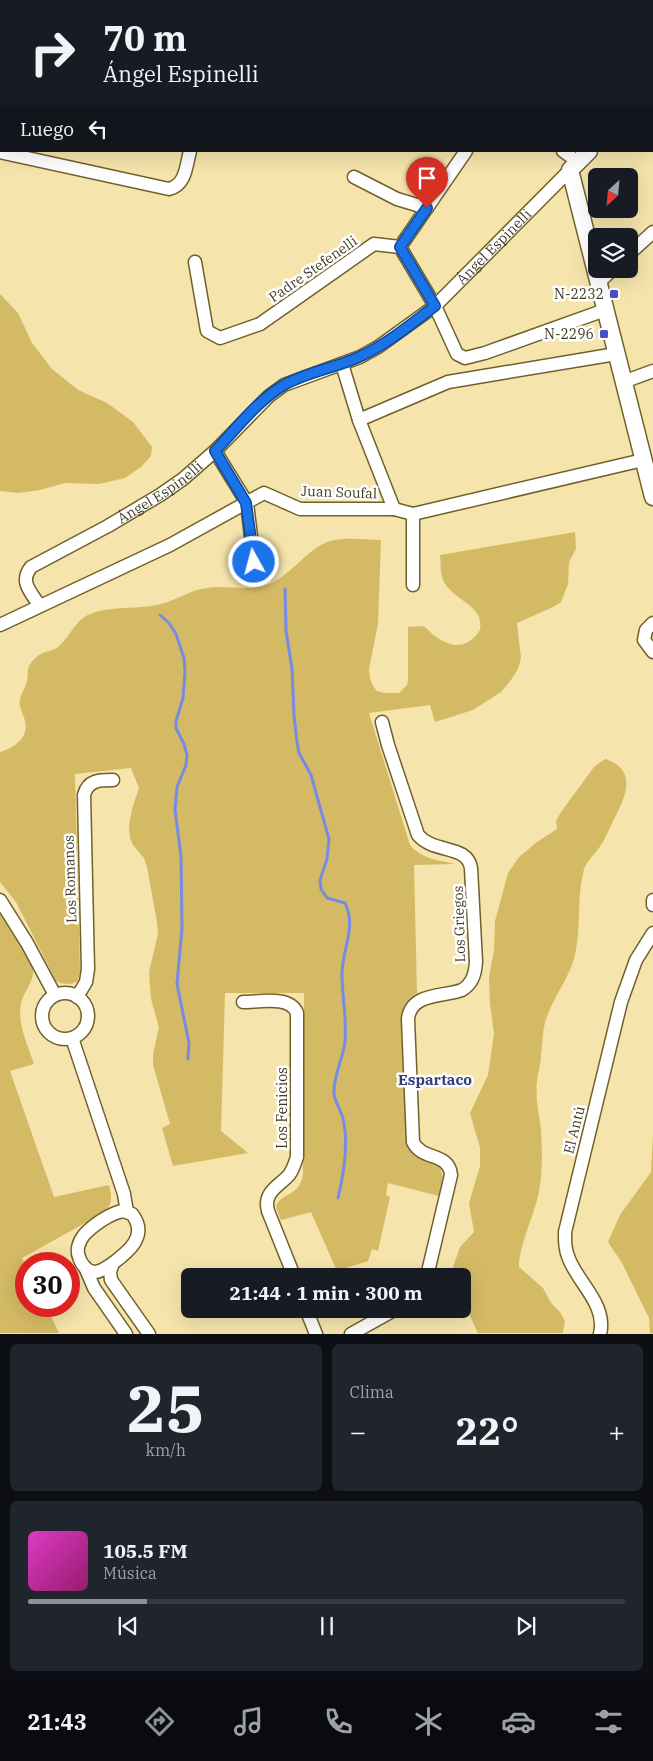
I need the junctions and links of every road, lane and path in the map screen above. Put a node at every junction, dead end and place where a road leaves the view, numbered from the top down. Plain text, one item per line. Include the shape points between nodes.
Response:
1 (0, 152) edge
2 (190, 152) edge
3 (465, 152) edge
4 (565, 152) edge
5 (579, 161) edge
6 (354, 177) dead end
7 (427, 208) junction
8 (653, 232) edge
9 (638, 246) edge
10 (400, 247) junction
11 (195, 262) dead end
12 (603, 278) edge
13 (598, 283) junction
14 (435, 306) junction
15 (605, 310) junction
16 (616, 354) junction
17 (342, 364) junction
18 (653, 371) edge
19 (623, 382) junction
20 (359, 420) junction
21 (215, 451) junction
22 (648, 467) edge
23 (653, 497) edge
24 (246, 503) junction
25 (394, 509) junction
26 (413, 514) junction
27 (254, 562) dead end
28 (412, 585) dead end
29 (39, 606) junction
30 (653, 623) edge
31 (0, 625) edge
32 (653, 652) edge
33 (382, 722) dead end
34 (113, 780) dead end
35 (0, 900) edge
36 (653, 900) edge
37 (653, 905) edge
38 (653, 933) edge
39 (55, 995) junction
40 (77, 996) junction
41 (243, 1002) dead end
42 (72, 1038) junction
43 (127, 1212) junction
44 (112, 1263) junction
45 (85, 1267) junction
46 (291, 1268) edge
47 (429, 1268) edge
48 (310, 1318) edge
49 (380, 1318) edge
50 (126, 1334) edge
51 (149, 1334) edge
52 (316, 1334) edge
53 (351, 1334) edge
54 (600, 1334) edge

1 - 2 street via 165,188 177,186 184,177
3 - 7 street
4 - 5 street
5 - 13 main road
5 - 14 street, Ángel Espinelli
6 - 7 street via 397,199
7 - 10 street
8 - 9 street
10 - 11 street, Padre Stefenelli via 374,244 260,324 220,338 207,331
10 - 14 street
12 - 13 street
13 - 15 main road
14 - 15 street via 457,354 465,358
14 - 17 street, Ángel Espinelli via 378,347
15 - 16 main road
16 - 19 main road
16 - 20 street via 448,382
17 - 20 street
17 - 21 street, Ángel Espinelli via 284,385 264,400
18 - 19 street
19 - 22 main road
20 - 25 street
21 - 24 street
21 - 29 street, Ángel Espinelli via 183,480 160,495 31,567 24,581
22 - 23 main road
22 - 26 street, Juan Soufal
24 - 25 street, Juan Soufal via 264,493 300,509
24 - 27 street
24 - 29 street, Juan Soufal via 170,544
25 - 26 street, Juan Soufal
26 - 28 street
29 - 31 street, Juan Soufal
30 - 32 street via 646,630 644,640
33 - 47 street, Los Griegos via 418,835 435,847 464,854 471,868 474,976 462,990 418,1001 410,1009 408,1019 413,1142 421,1152 442,1160 451,1169
34 - 40 street, Los Romanos via 93,782 84,795 88,969 86,982
35 - 39 street
36 - 37 street
38 - 54 street, El Antú via 636,960 621,1002 566,1232 568,1258 599,1309 602,1318
39 - 40 street
39 - 42 street via 49,999 42,1013 45,1028 57,1038
40 - 42 street via 88,1015 79,1034
41 - 46 street, Los Fenicios via 283,1002 292,1005 297,1013 296,1156 288,1175 271,1190 267,1199 268,1211
42 - 43 street via 124,1194
43 - 44 street via 132,1214 136,1223 137,1238 130,1250
43 - 45 street via 113,1214 84,1234 78,1251
44 - 45 street via 98,1272
44 - 51 street via 111,1280
45 - 50 street via 94,1288
48 - 52 street
49 - 53 street

